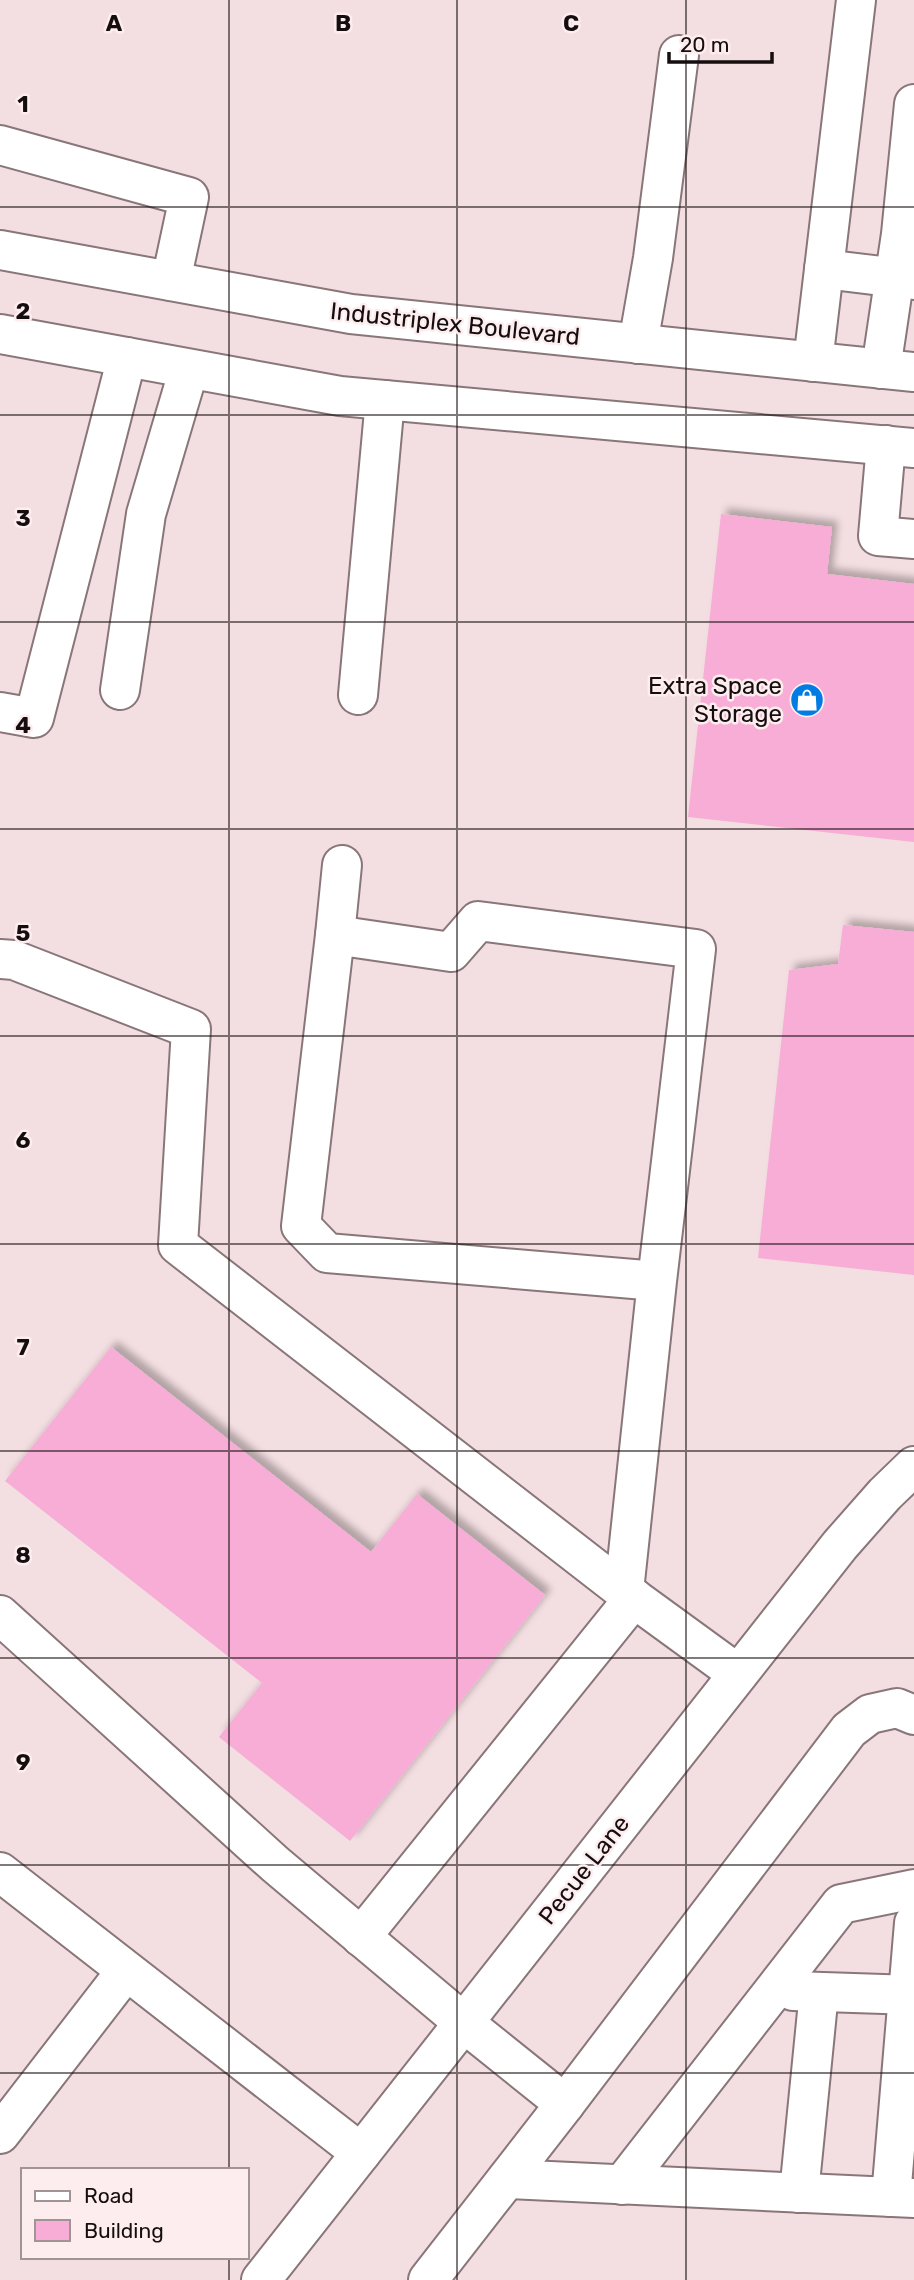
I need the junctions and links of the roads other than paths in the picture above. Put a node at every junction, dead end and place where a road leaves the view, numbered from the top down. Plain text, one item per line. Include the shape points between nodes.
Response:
1 (856, 0) edge
2 (679, 55) dead end
3 (914, 104) edge
4 (0, 145) edge
5 (0, 250) edge
6 (824, 269) junction
7 (904, 279) edge
8 (171, 281) junction
9 (0, 334) edge
10 (638, 344) junction
11 (127, 357) junction
12 (813, 362) junction
13 (189, 369) junction
14 (898, 370) edge
15 (385, 400) junction
16 (900, 447) edge
17 (914, 539) edge
18 (120, 690) dead end
19 (358, 695) dead end
20 (0, 712) edge
21 (342, 865) dead end
22 (335, 935) junction
23 (0, 960) edge
24 (657, 1281) junction
25 (914, 1466) edge
26 (629, 1594) junction
27 (0, 1615) edge
28 (738, 1674) junction
29 (914, 1715) edge
30 (0, 1872) edge
31 (914, 1889) edge
32 (914, 1923) edge
33 (360, 1937) junction
34 (126, 1971) junction
35 (774, 1991) junction
36 (819, 1992) junction
37 (911, 1994) edge
38 (464, 2022) junction
39 (565, 2104) junction
40 (0, 2134) edge
41 (361, 2153) junction
42 (507, 2179) junction
43 (622, 2185) junction
44 (799, 2193) junction
45 (902, 2198) edge
46 (261, 2280) edge
47 (428, 2280) edge

1 - 6 street
2 - 10 street
3 - 7 street via 901,234
4 - 8 street via 189,197
5 - 8 street, Industriplex Boulevard
6 - 7 street
6 - 12 street
7 - 14 street
8 - 10 street, Industriplex Boulevard via 351,314
9 - 11 street
10 - 12 street, Industriplex Boulevard
11 - 13 street
11 - 20 street via 34,718
12 - 14 street, Industriplex Boulevard
13 - 15 street
13 - 18 street via 146,514
15 - 16 street
15 - 19 street
16 - 17 street via 878,536
21 - 22 street
22 - 24 street via 301,1226 327,1253
22 - 24 street via 452,951 478,921 696,949
23 - 26 street via 14,960 191,1029 178,1245
24 - 26 street
25 - 28 street, Pecue Lane via 840,1545
26 - 28 street
26 - 33 street
27 - 33 street
28 - 38 street, Pecue Lane
29 - 39 street via 898,1708 870,1714 849,1730
30 - 34 street
31 - 35 street via 841,1904
32 - 37 street
33 - 38 street
34 - 40 street
34 - 41 street
35 - 36 street
35 - 43 street
36 - 37 street
36 - 44 street
37 - 45 street
38 - 39 street
38 - 41 street, Pecue Lane
39 - 42 street
41 - 46 street, Pecue Lane
42 - 43 street
42 - 47 street
43 - 44 street
44 - 45 street

